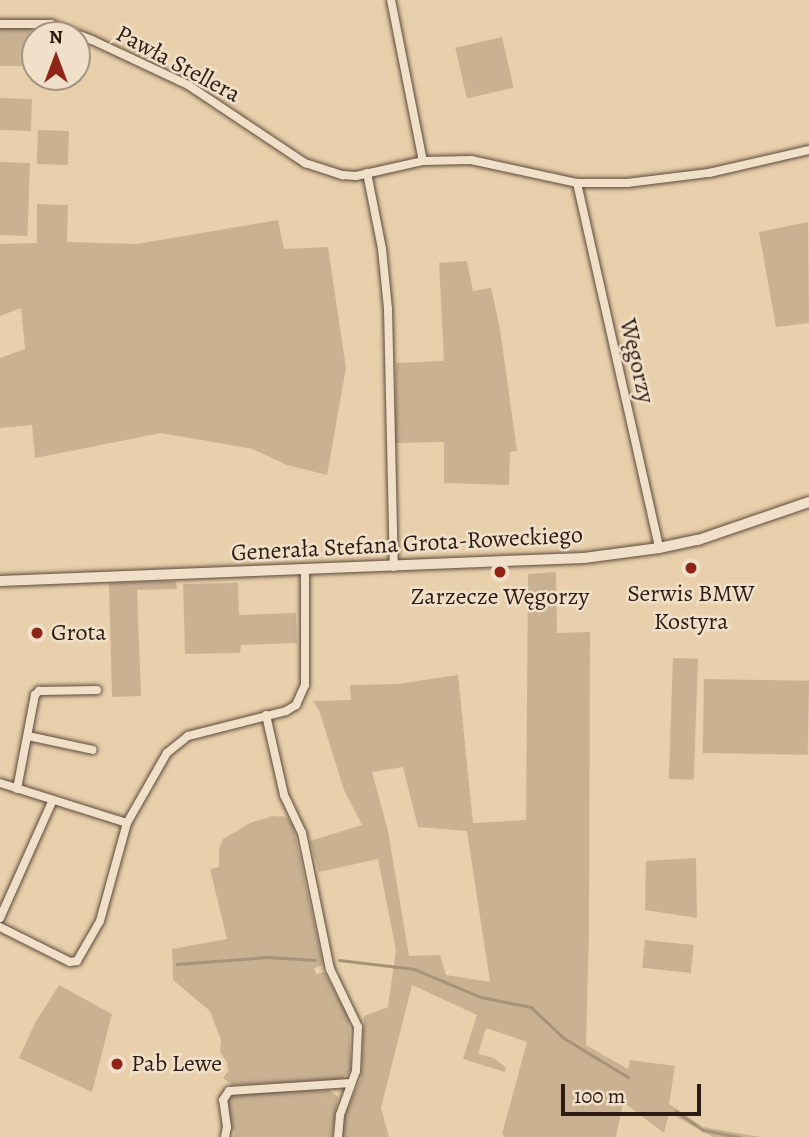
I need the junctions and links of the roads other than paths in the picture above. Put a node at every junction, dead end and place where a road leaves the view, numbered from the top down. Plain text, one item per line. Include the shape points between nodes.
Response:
1 (391, 0) edge
2 (0, 24) edge
3 (809, 150) edge
4 (423, 161) junction
5 (367, 173) junction
6 (577, 183) junction
7 (809, 502) edge
8 (659, 548) junction
9 (394, 567) junction
10 (305, 570) junction
11 (0, 581) edge
12 (97, 690) dead end
13 (267, 715) junction
14 (28, 736) junction
15 (93, 750) dead end
16 (1, 786) edge
17 (17, 789) junction
18 (52, 802) junction
19 (127, 823) junction
20 (0, 918) edge
21 (0, 927) edge
22 (351, 1083) junction
23 (225, 1137) edge
24 (338, 1137) edge

1 - 4 street
2 - 5 street, Pawła Stellera via 51,24 92,40 188,85 320,170 350,176
3 - 6 street, Pawła Stellera via 687,177
4 - 5 street, Pawła Stellera
4 - 6 street, Pawła Stellera via 471,160
5 - 9 street via 388,309
6 - 8 street, Węgorzy
7 - 8 street, Generała Stefana Grota-Roweckiego via 740,528
8 - 9 street, Generała Stefana Grota-Roweckiego via 573,559
9 - 10 street, Generała Stefana Grota-Roweckiego
10 - 11 street, Generała Stefana Grota-Roweckiego
10 - 13 street via 304,691 290,709
12 - 14 street via 39,691
13 - 19 street via 188,736 175,745
13 - 22 street via 284,795 302,833 330,969 358,1027
14 - 15 street
14 - 17 street
16 - 17 street
17 - 18 street
18 - 19 street
18 - 20 street
19 - 21 street via 100,921 77,961 70,962
22 - 23 street via 235,1090 224,1095
22 - 24 street

